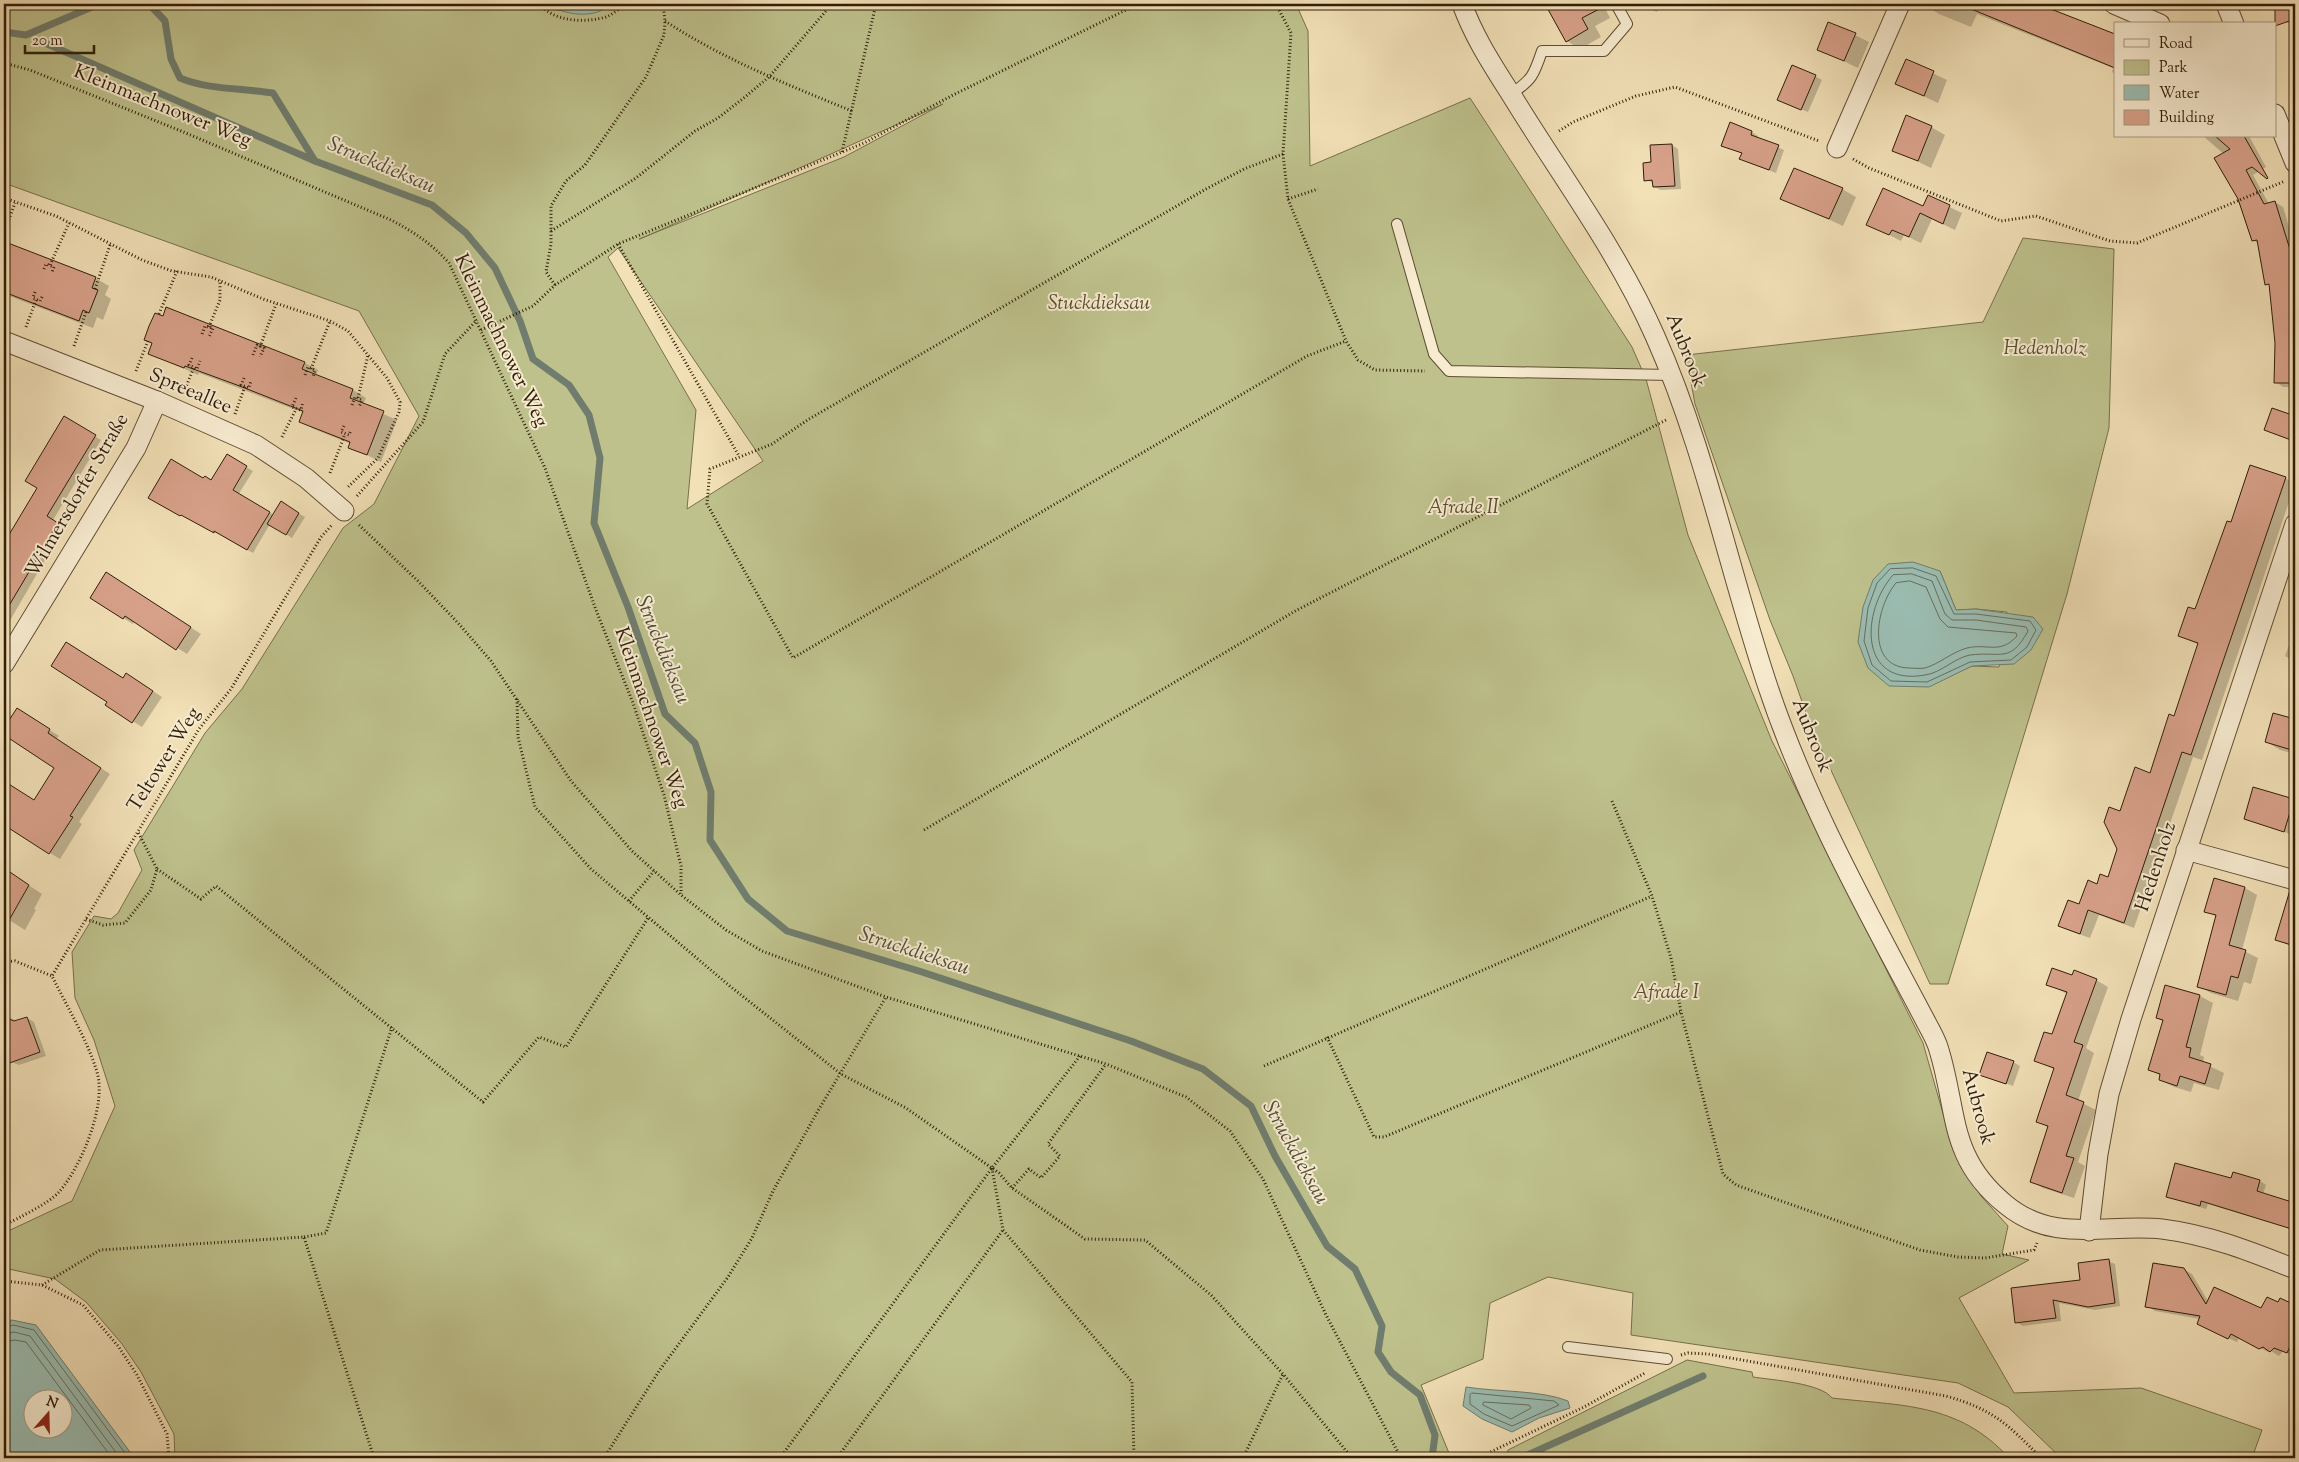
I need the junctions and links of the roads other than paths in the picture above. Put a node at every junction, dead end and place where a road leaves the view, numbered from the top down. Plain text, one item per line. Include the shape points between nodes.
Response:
1 (1462, 4) edge
2 (1616, 4) edge
3 (1900, 4) edge
4 (2114, 4) edge
5 (2226, 4) edge
6 (2156, 16) edge
7 (2233, 22) edge
8 (1511, 94) junction
9 (2276, 116) edge
10 (1838, 148) road end
11 (2295, 163) edge
12 (1397, 224) dead end
13 (11, 344) edge
14 (1672, 376) junction
15 (157, 400) junction
16 (344, 511) road end
17 (2295, 525) edge
18 (4, 664) edge
19 (2186, 850) junction
20 (2295, 880) edge
21 (2089, 1231) junction
22 (2295, 1269) edge
23 (1568, 1347) dead end
24 (1667, 1359) road end

1 - 8 street, Aubrook via 1478,42
2 - 8 lane via 1627,24 1604,51 1542,51 1528,82
3 - 10 street
4 - 6 street
5 - 7 street
8 - 14 street, Aubrook via 1640,302
9 - 11 street
12 - 14 lane via 1434,354 1449,371
13 - 15 street, Spreeallee
14 - 21 street, Aubrook via 1767,686 1787,740 1856,890 1937,1043 1964,1153 1985,1185 2010,1209 2043,1225
15 - 16 street, Spreeallee via 256,445 306,478
15 - 18 street, Wilmersdorfer Straße via 136,448
17 - 19 street, Hedenholz
19 - 20 street
19 - 21 street, Hedenholz via 2110,1094 2098,1154
21 - 22 street, Aubrook via 2158,1229 2213,1238
23 - 24 lane

